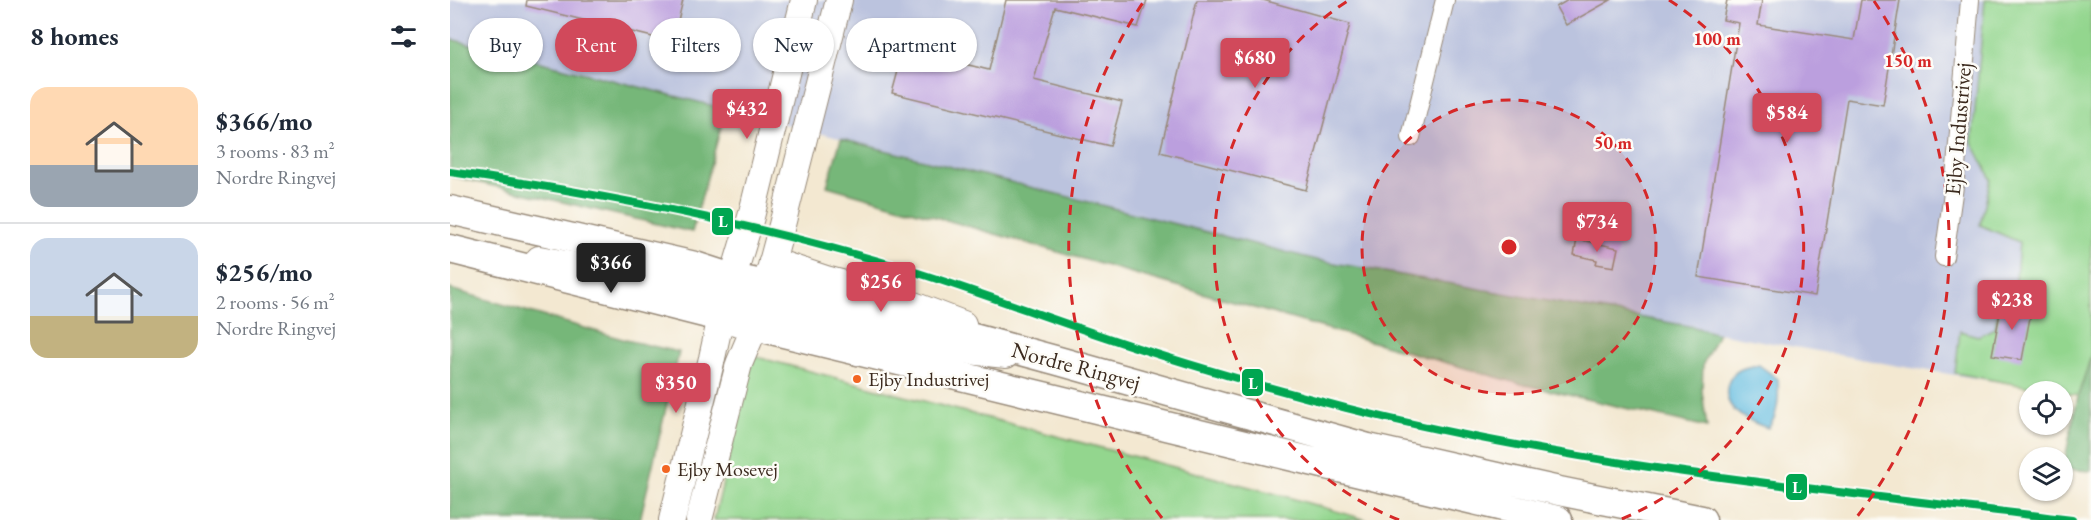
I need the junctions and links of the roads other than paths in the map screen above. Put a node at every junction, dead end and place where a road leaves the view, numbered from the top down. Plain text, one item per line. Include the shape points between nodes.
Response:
1 (804, 0) edge
2 (839, 0) edge
3 (1445, 0) edge
4 (1970, 0) edge
5 (1411, 137) dead end
6 (450, 210) edge
7 (450, 248) edge
8 (1944, 257) dead end
9 (763, 294) junction
10 (727, 296) junction
11 (672, 520) edge
12 (699, 520) edge
13 (1558, 520) edge
14 (1701, 520) edge

1 - 10 street via 751,217
2 - 9 street
3 - 5 street
4 - 8 street, Ejby Industrivej via 1956,169
6 - 10 main road, Nordre Ringvej via 695,266
7 - 10 main road, Nordre Ringvej
9 - 10 main road, Nordre Ringvej
9 - 10 main road, Nordre Ringvej
9 - 12 street via 739,364
9 - 13 main road, Nordre Ringvej via 1364,475
9 - 14 main road, Nordre Ringvej via 1055,360 1368,448
10 - 11 street

